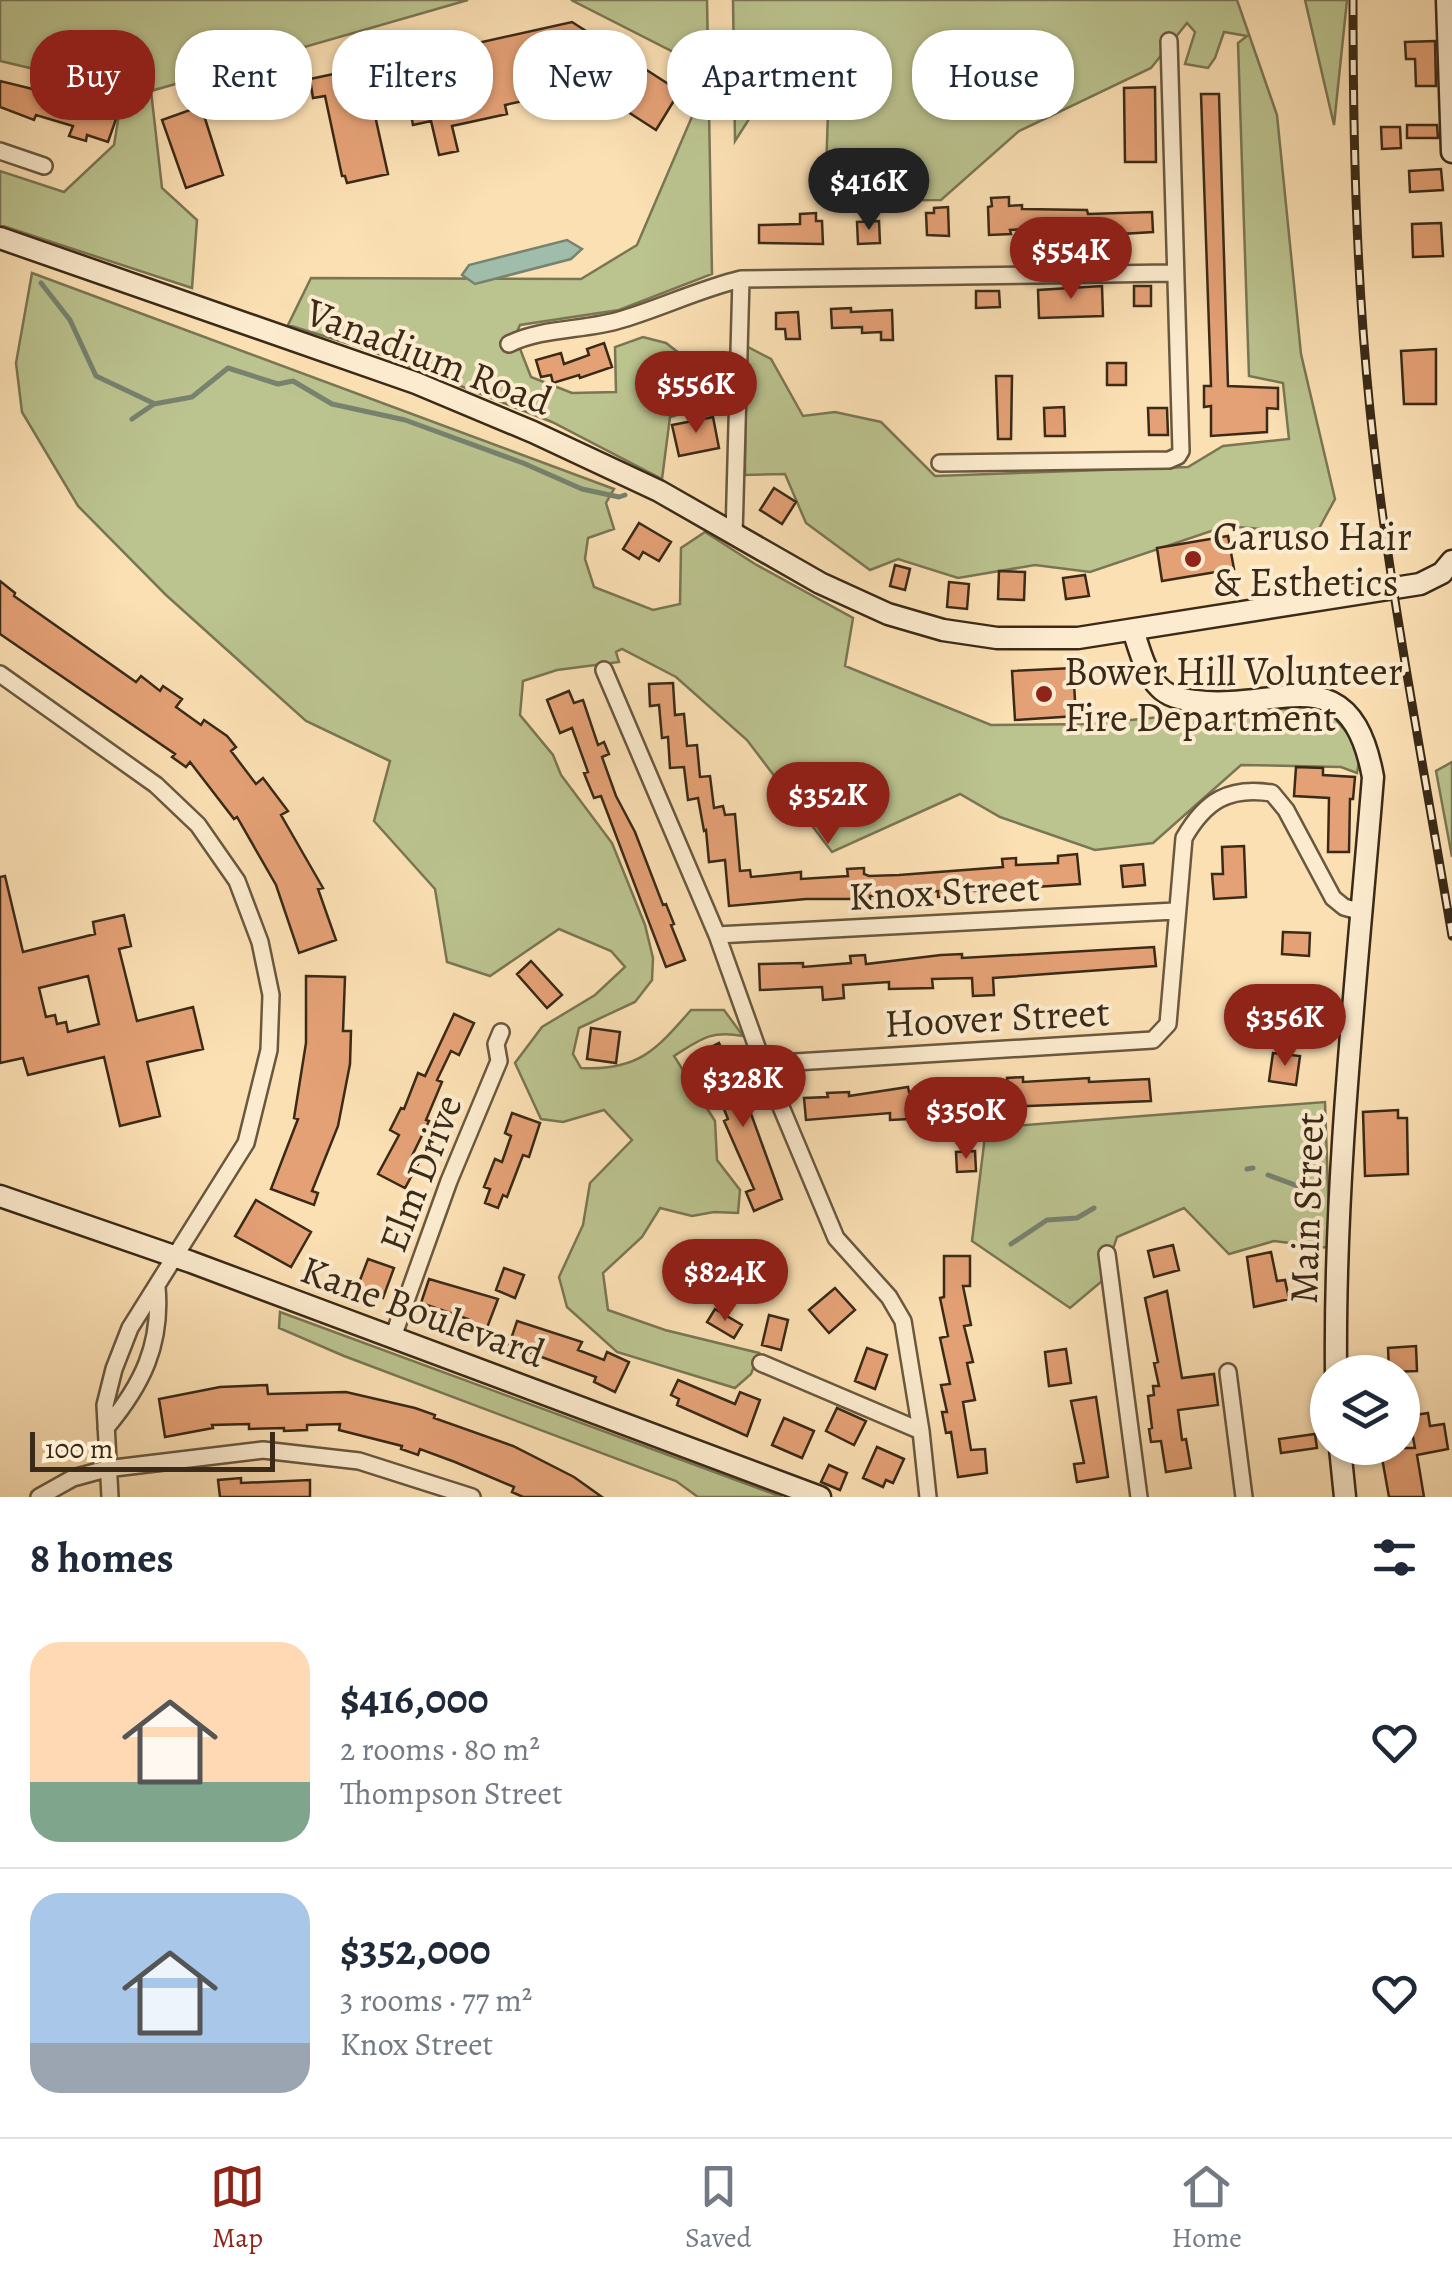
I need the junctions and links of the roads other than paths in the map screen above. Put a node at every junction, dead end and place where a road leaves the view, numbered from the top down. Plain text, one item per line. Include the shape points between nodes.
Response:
1 (1448, 0) edge
2 (1169, 41) dead end
3 (0, 152) edge
4 (1452, 152) edge
5 (44, 166) dead end
6 (0, 238) edge
7 (1174, 272) junction
8 (741, 279) junction
9 (509, 344) dead end
10 (940, 463) dead end
11 (734, 535) junction
12 (1452, 561) edge
13 (1133, 630) junction
14 (604, 670) dead end
15 (0, 674) edge
16 (1175, 912) junction
17 (1362, 912) junction
18 (717, 935) junction
19 (500, 1032) dead end
20 (763, 1064) junction
21 (0, 1196) edge
22 (1107, 1254) dead end
23 (175, 1256) junction
24 (156, 1287) junction
25 (130, 1328) junction
26 (393, 1337) junction
27 (154, 1340) junction
28 (1336, 1355) edge
29 (761, 1363) dead end
30 (1228, 1372) dead end
31 (106, 1428) junction
32 (921, 1431) junction
33 (1342, 1465) edge
34 (106, 1468) junction
35 (39, 1497) edge
36 (110, 1497) edge
37 (472, 1497) edge
38 (820, 1497) edge
39 (928, 1497) edge
40 (1139, 1497) edge
41 (1244, 1497) edge
42 (1345, 1497) edge

1 - 4 street
2 - 7 street
3 - 5 street
6 - 11 street, Vanadium Road via 416,383 659,492
7 - 8 street
7 - 10 street via 1178,456
8 - 9 street via 623,319
8 - 11 street
11 - 13 street, Vanadium Road via 888,614 943,630 1037,639
12 - 13 street, Vanadium Road via 1420,584
13 - 17 street, Main Street via 1159,688 1178,698 1210,703 1318,697 1356,725 1372,777
14 - 18 street
15 - 23 street via 156,785 198,826 237,881 260,942 271,995 269,1050 246,1143
16 - 17 street via 1184,838 1198,814 1247,789 1272,793 1333,898
16 - 18 street, Knox Street
16 - 20 street, Hoover Street via 1168,1024 1152,1040
17 - 28 street, Main Street via 1344,1109
18 - 20 street
19 - 26 street, Elm Drive via 499,1061
20 - 32 street via 836,1238 903,1321
21 - 23 street, Kane Boulevard
22 - 40 street
23 - 24 street
23 - 26 street, Kane Boulevard
24 - 25 street
24 - 27 street
25 - 27 street
25 - 31 street via 105,1405
26 - 38 street, Kane Boulevard
27 - 31 street via 134,1394
29 - 32 street
30 - 41 street
31 - 34 street
32 - 39 street
33 - 42 street
34 - 35 street
34 - 36 street
34 - 37 street via 263,1450 306,1453 359,1461

